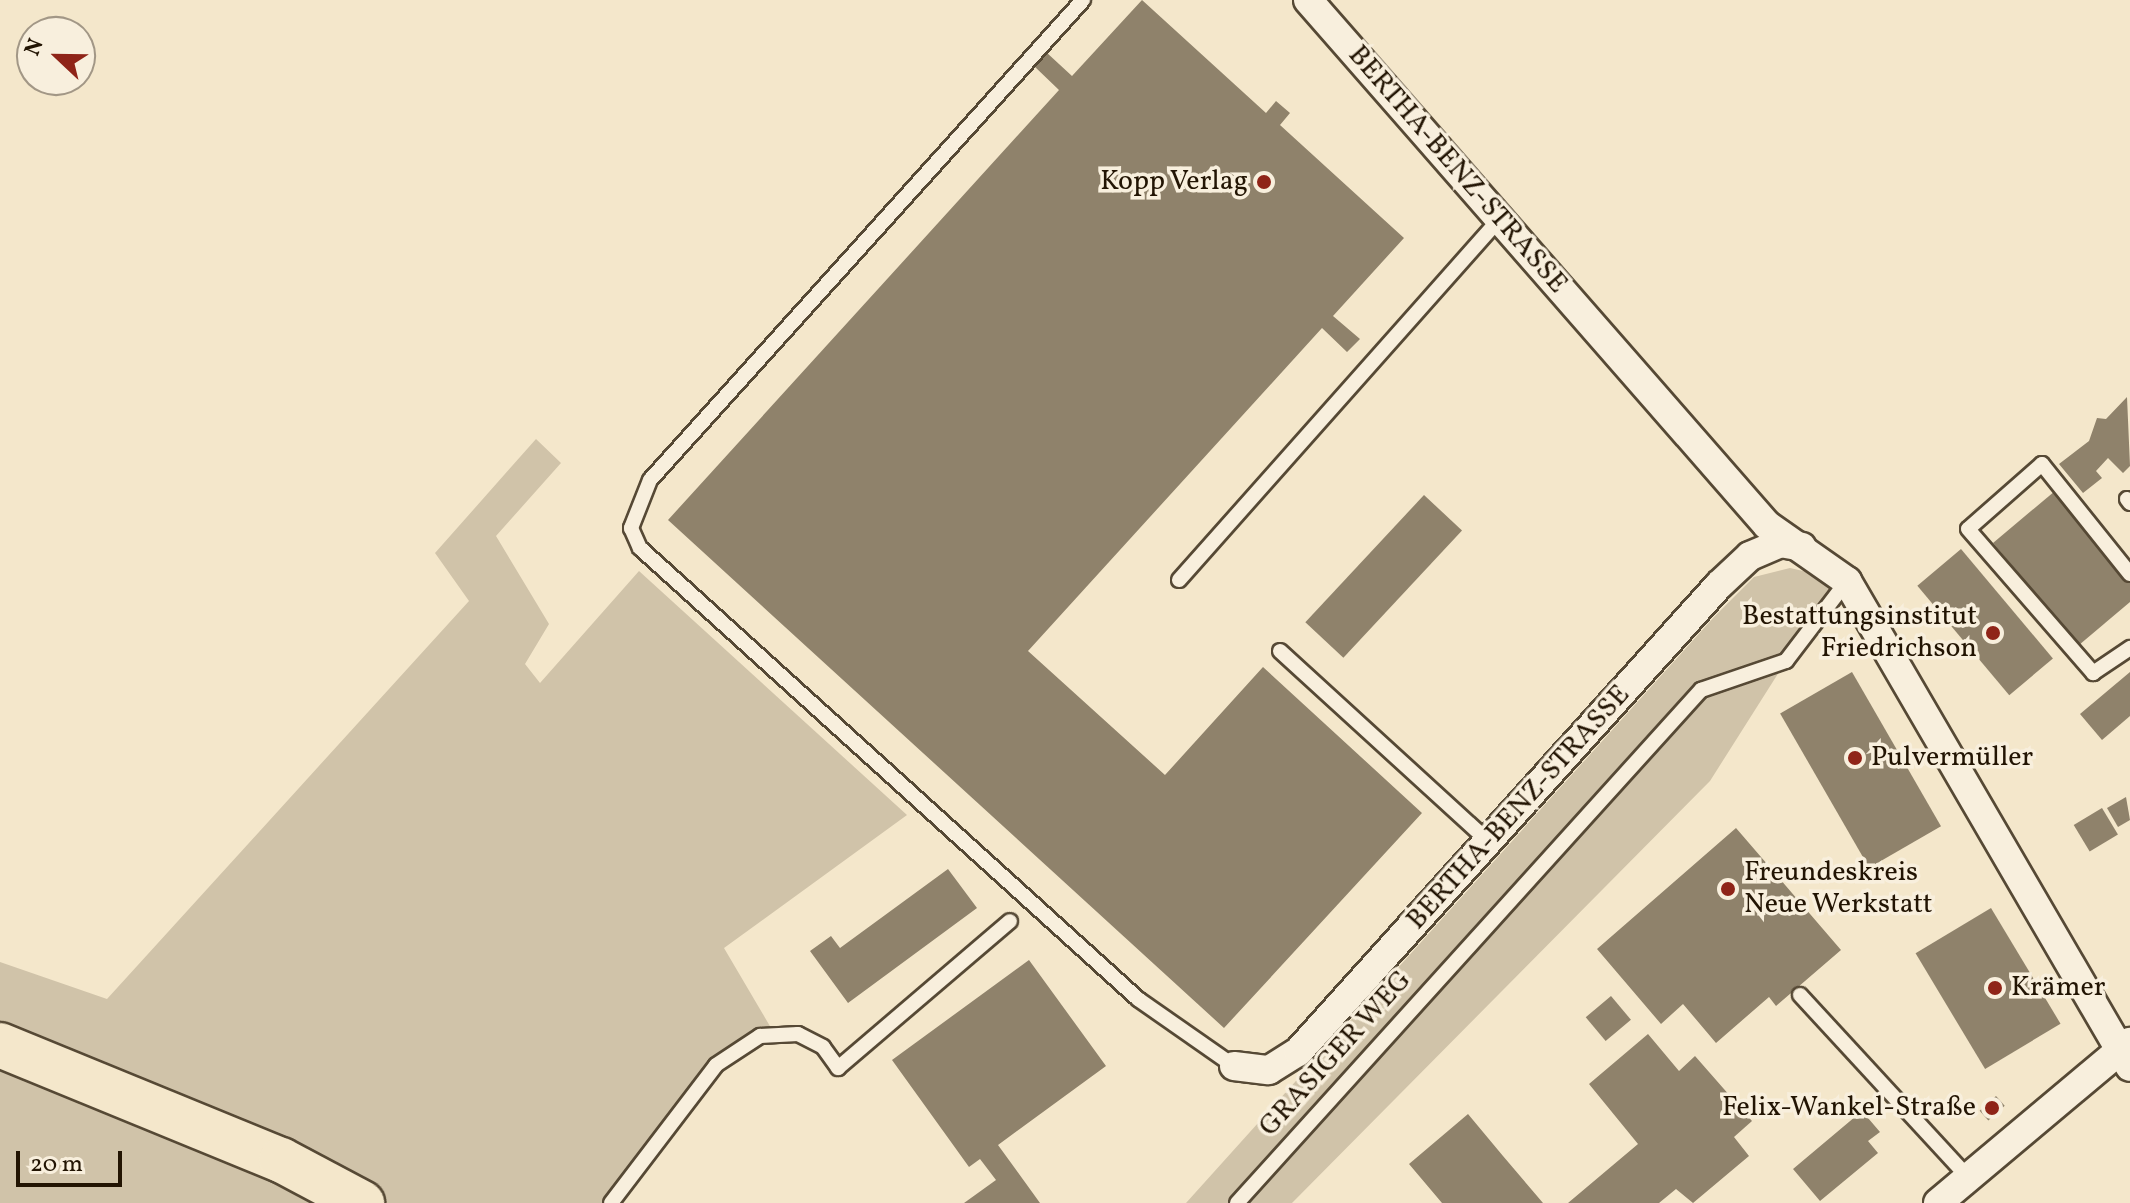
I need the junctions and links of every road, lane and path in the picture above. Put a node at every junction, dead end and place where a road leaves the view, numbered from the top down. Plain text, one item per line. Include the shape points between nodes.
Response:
1 (1083, 0) edge
2 (1308, 0) edge
3 (1500, 219) junction
4 (1804, 547) junction
5 (2130, 574) edge
6 (1179, 580) dead end
7 (1847, 581) junction
8 (2130, 648) edge
9 (1280, 651) dead end
10 (1489, 842) junction
11 (1010, 921) dead end
12 (1800, 995) dead end
13 (0, 1045) edge
14 (2127, 1053) edge
15 (1234, 1066) joint
16 (1969, 1178) junction
17 (362, 1203) edge
18 (611, 1203) edge
19 (1237, 1203) edge
20 (1938, 1203) edge

1 - 15 lane via 650,480 631,528 640,548 1138,999
2 - 3 street, BERTHA-BENZ-STRASSE
3 - 4 street, BERTHA-BENZ-STRASSE via 1767,525
3 - 6 lane
4 - 7 street, BERTHA-BENZ-STRASSE
4 - 10 street, BERTHA-BENZ-STRASSE via 1780,543 1750,556
5 - 8 lane via 2042,464 1968,529 2093,673
7 - 14 street, BERTHA-BENZ-STRASSE
7 - 19 lane, GRASIGER WEG via 1786,661 1701,690
9 - 10 lane
10 - 15 street, BERTHA-BENZ-STRASSE via 1298,1052 1269,1070
11 - 18 lane via 838,1068 823,1047 798,1034 760,1036 716,1065
12 - 16 lane
13 - 17 main road via 281,1160
14 - 16 street
16 - 20 street

